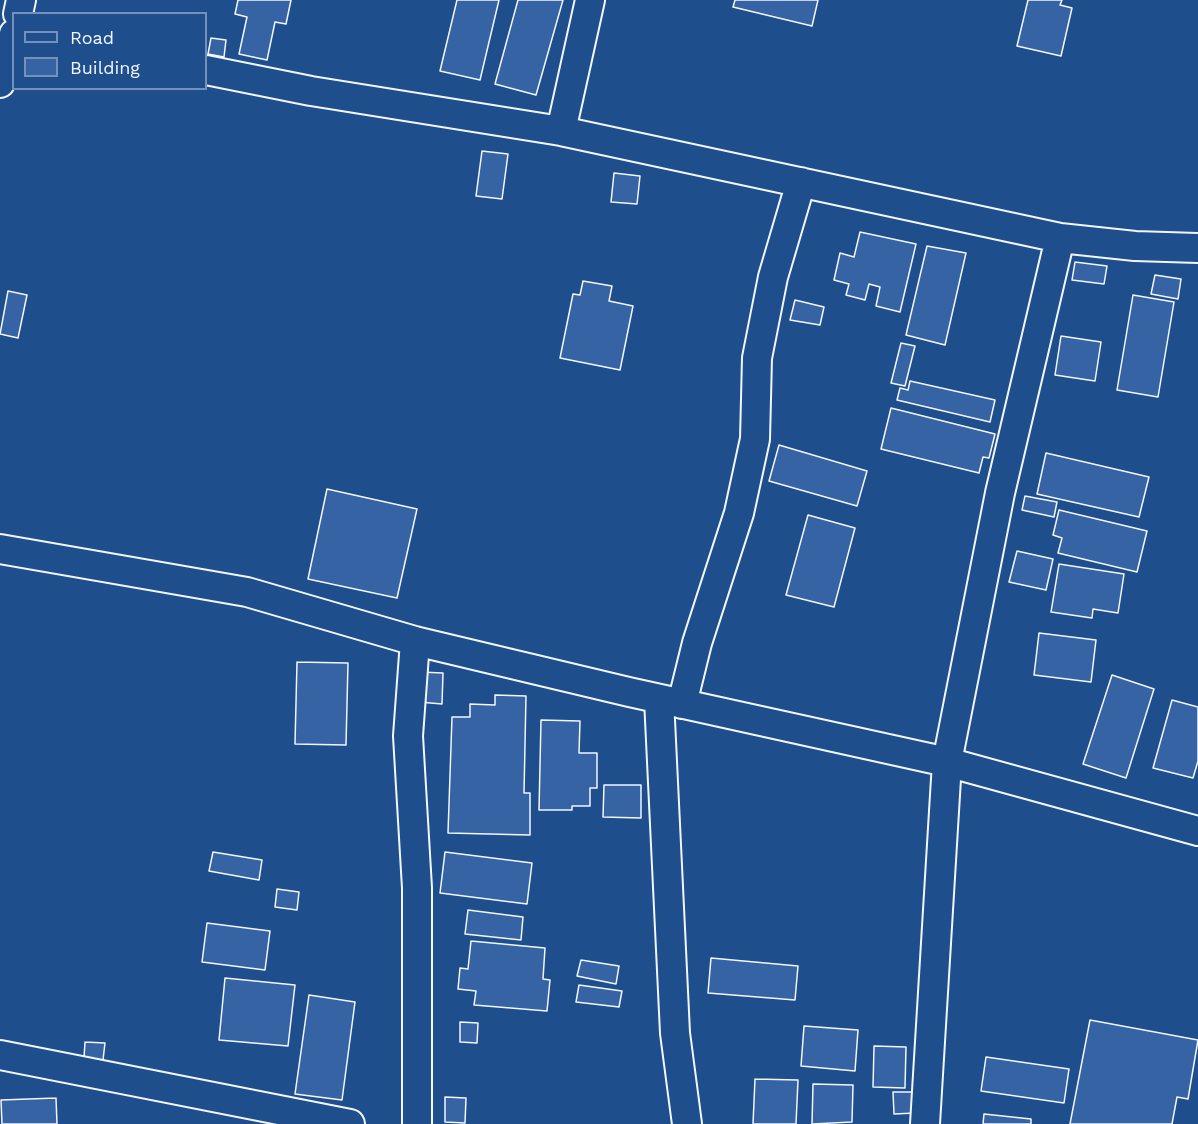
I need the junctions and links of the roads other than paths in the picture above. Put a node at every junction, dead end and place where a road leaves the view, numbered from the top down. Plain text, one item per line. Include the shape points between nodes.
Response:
1 (590, 0) edge
2 (12, 40) edge
3 (207, 70) edge
4 (0, 83) edge
5 (561, 131) junction
6 (801, 182) junction
7 (1060, 238) junction
8 (1198, 248) edge
9 (0, 549) edge
10 (415, 641) junction
11 (670, 701) junction
12 (947, 762) junction
13 (1198, 831) edge
14 (0, 1055) edge
15 (350, 1124) edge
16 (417, 1124) edge
17 (687, 1124) edge
18 (925, 1124) edge

1 - 5 street
2 - 4 street
3 - 5 street
5 - 6 street
6 - 7 street
6 - 11 street via 773,277 757,358 755,439 739,513 697,643
7 - 8 street
7 - 12 street via 1000,493
9 - 10 street via 247,592
10 - 11 street
10 - 16 street via 408,736 417,888
11 - 12 street
11 - 17 street via 675,1033
12 - 13 street
12 - 18 street
14 - 15 street

